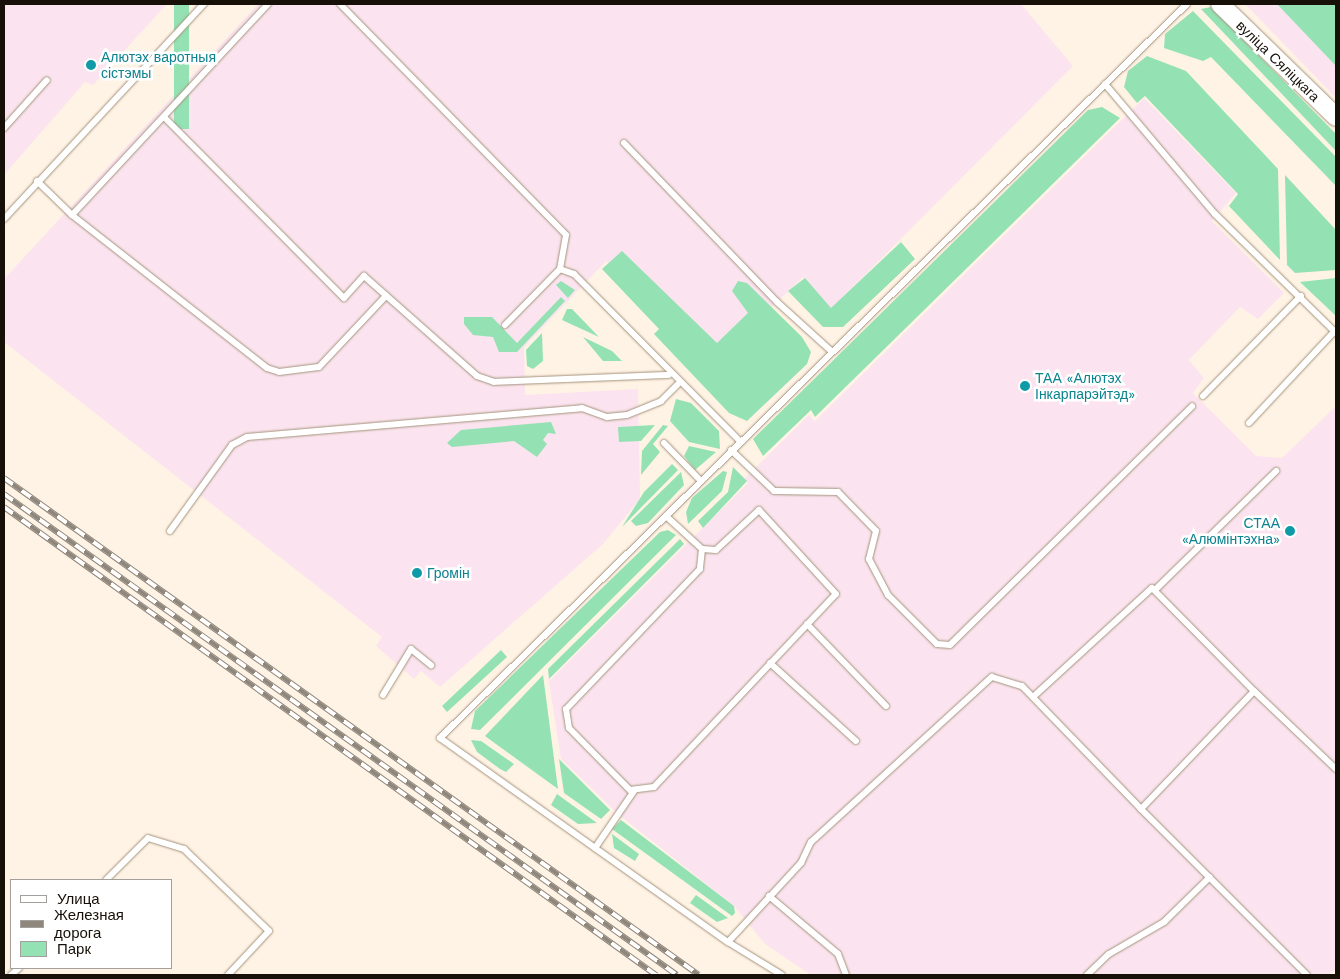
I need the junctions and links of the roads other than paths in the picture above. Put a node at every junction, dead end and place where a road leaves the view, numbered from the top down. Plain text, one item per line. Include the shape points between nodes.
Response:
1 (204, 4) edge
2 (268, 4) edge
3 (340, 4) edge
4 (1187, 4) edge
5 (1220, 4) edge
6 (47, 80) dead end
7 (1105, 84) junction
8 (1336, 117) edge
9 (165, 118) junction
10 (4, 128) edge
11 (624, 143) dead end
12 (37, 181) junction
13 (72, 215) junction
14 (4, 219) edge
15 (560, 268) junction
16 (386, 296) junction
17 (1301, 296) junction
18 (505, 325) dead end
19 (1335, 332) edge
20 (832, 351) junction
21 (669, 375) junction
22 (678, 384) junction
23 (1203, 396) dead end
24 (1192, 406) dead end
25 (1249, 423) dead end
26 (740, 441) junction
27 (664, 443) dead end
28 (732, 450) junction
29 (1276, 471) dead end
30 (701, 481) junction
31 (666, 516) junction
32 (170, 531) dead end
33 (702, 550) junction
34 (1154, 590) junction
35 (807, 624) junction
36 (770, 663) junction
37 (432, 665) dead end
38 (1254, 690) junction
39 (382, 695) dead end
40 (1033, 697) junction
41 (886, 706) dead end
42 (856, 742) dead end
43 (1336, 769) edge
44 (634, 791) junction
45 (1141, 809) junction
46 (595, 848) junction
47 (1210, 878) junction
48 (107, 879) edge
49 (769, 896) junction
50 (728, 942) junction
51 (228, 975) edge
52 (782, 975) edge
53 (846, 975) edge
54 (1087, 975) edge
55 (1307, 975) edge

1 - 12 lane
2 - 9 lane
3 - 15 lane via 566,234
4 - 7 lane
5 - 8 main road, вуліца Сяліцкага
6 - 10 lane
7 - 17 lane via 1215,214
7 - 20 lane
9 - 13 lane
9 - 16 lane via 344,298 364,276
11 - 20 lane via 777,302
12 - 13 lane
12 - 14 lane
13 - 16 lane via 267,368 279,372 319,367
15 - 18 lane
15 - 21 lane via 574,274
16 - 21 lane via 463,367 494,382
17 - 19 lane
17 - 23 lane
19 - 25 lane
20 - 26 lane
21 - 22 lane
22 - 26 lane
22 - 32 lane via 661,401 627,415 607,417 582,408 247,437 232,445
24 - 28 lane via 950,645 937,644 888,595 869,559 876,531 838,492 774,491
26 - 28 lane
27 - 30 lane
28 - 30 lane
29 - 34 lane
30 - 31 lane
31 - 33 lane
31 - 46 lane via 440,738
33 - 35 lane via 716,550 759,510 836,594
33 - 44 lane via 700,569 566,709 570,728
34 - 38 lane
34 - 40 lane
35 - 36 lane
35 - 41 lane
36 - 42 lane
36 - 44 lane via 654,787
37 - 39 lane via 411,649
38 - 43 lane
38 - 45 lane
40 - 45 lane
40 - 49 lane via 1022,686 992,678 811,842 801,864
44 - 46 lane
45 - 47 lane
46 - 50 lane
47 - 54 lane via 1164,922 1109,954
47 - 55 lane
48 - 51 lane via 148,838 184,849 269,931
49 - 50 lane
49 - 53 lane via 838,954
50 - 52 lane

